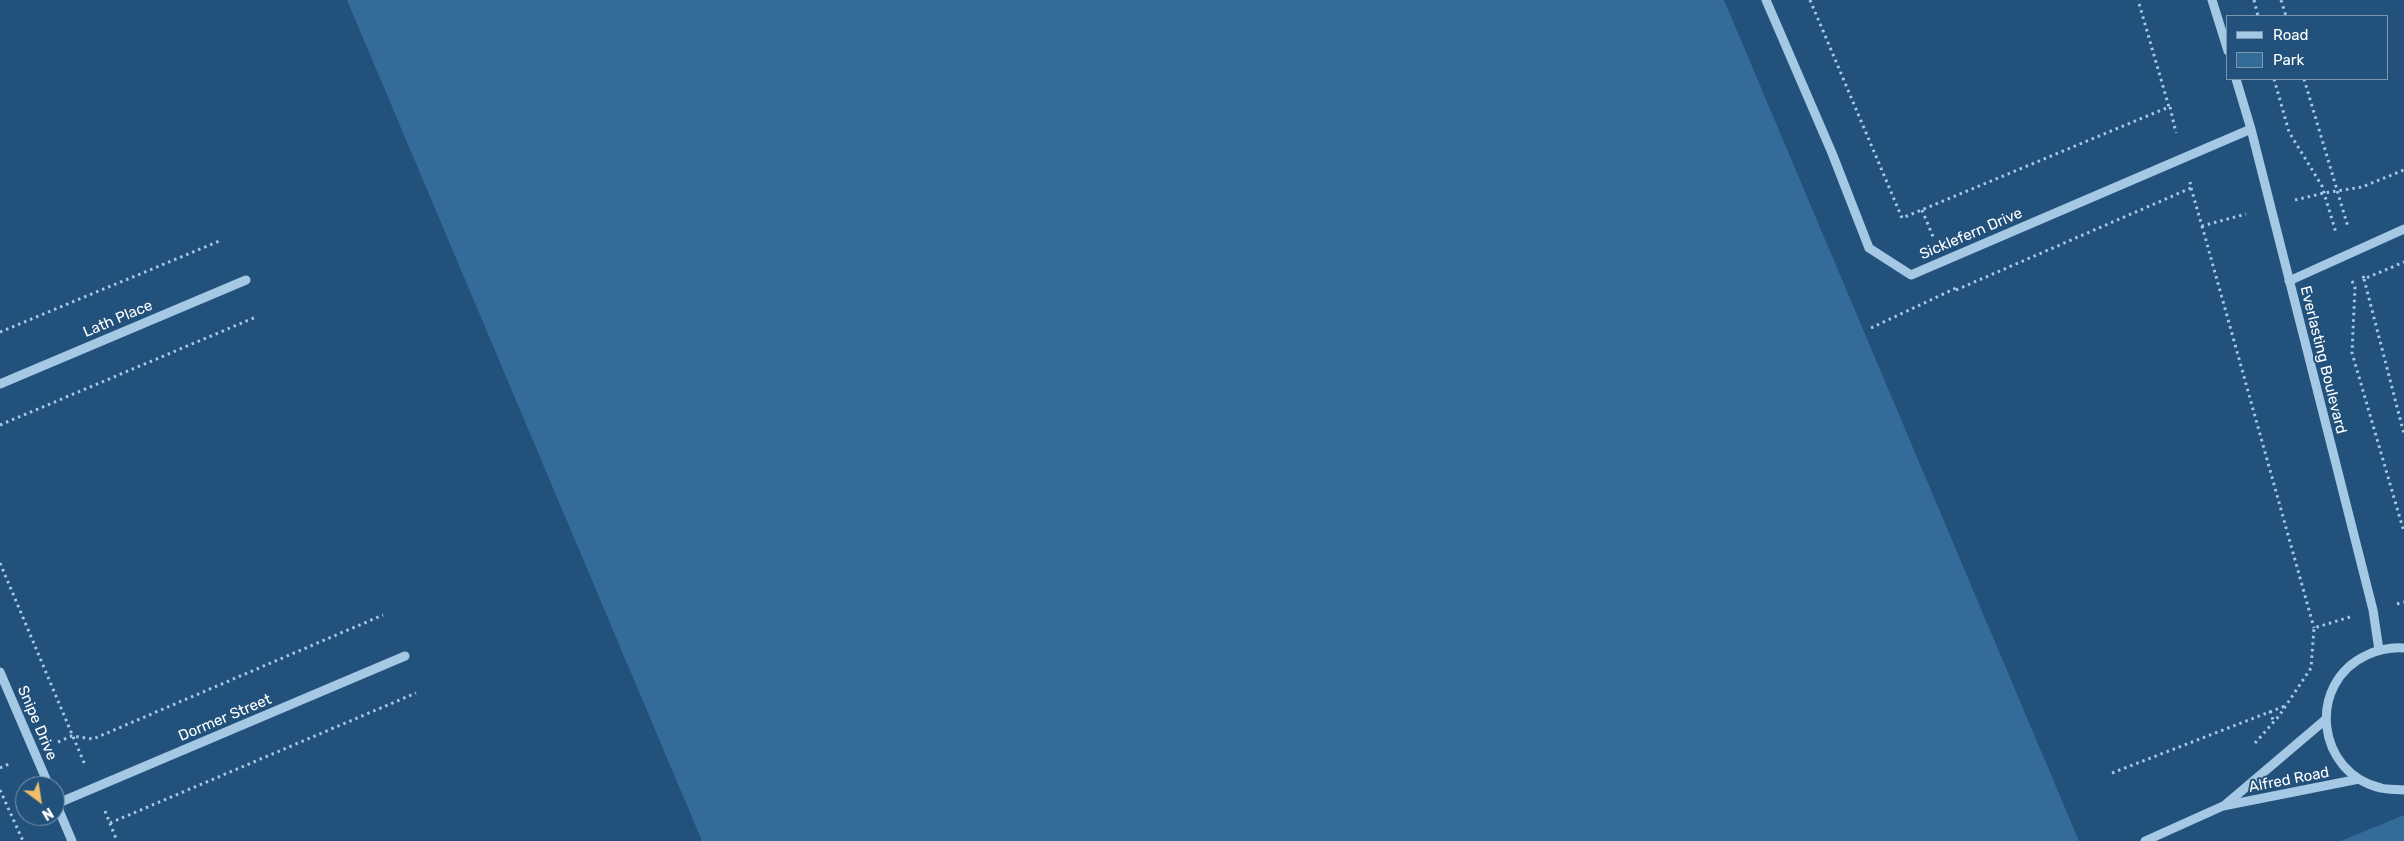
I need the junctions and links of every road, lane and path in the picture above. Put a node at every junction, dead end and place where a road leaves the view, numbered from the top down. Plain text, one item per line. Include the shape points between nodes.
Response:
1 (1766, 0) edge
2 (1810, 0) edge
3 (2138, 0) edge
4 (2212, 0) edge
5 (2254, 0) edge
6 (2281, 0) edge
7 (2258, 15) edge
8 (2286, 15) edge
9 (2226, 45) edge
10 (2236, 80) edge
11 (2274, 80) edge
12 (2304, 80) edge
13 (2251, 129) junction
14 (2202, 226) dead end
15 (2404, 229) edge
16 (222, 240) dead end
17 (2355, 250) junction
18 (2343, 255) junction
19 (2404, 262) edge
20 (2364, 279) junction
21 (246, 280) dead end
22 (2288, 281) junction
23 (256, 317) dead end
24 (0, 332) edge
25 (0, 384) edge
26 (0, 425) edge
27 (2404, 434) edge
28 (2404, 532) edge
29 (0, 563) edge
30 (2404, 602) edge
31 (2373, 610) junction
32 (383, 615) dead end
33 (2314, 628) junction
34 (2404, 648) edge
35 (2379, 650) junction
36 (405, 656) dead end
37 (0, 672) edge
38 (416, 693) dead end
39 (2285, 705) junction
40 (2325, 720) junction
41 (72, 736) junction
42 (2254, 744) dead end
43 (34, 753) junction
44 (0, 768) edge
45 (2112, 773) dead end
46 (44, 776) edge
47 (2359, 779) junction
48 (95, 788) junction
49 (0, 790) edge
50 (2404, 790) edge
51 (65, 800) edge
52 (2223, 806) junction
53 (110, 823) junction
54 (65, 824) edge
55 (23, 841) edge
56 (72, 841) edge
57 (117, 841) edge
58 (2145, 841) edge

1 - 13 street, Sicklefern Drive via 1869,248 1911,275
2 - 3 path via 1902,218 2170,107
4 - 9 street
5 - 7 path
6 - 8 path
10 - 13 street, Everlasting Boulevard
11 - 18 path via 2288,132 2322,186
12 - 17 path
13 - 22 street, Everlasting Boulevard
14 - 33 path
15 - 17 street
16 - 24 path
17 - 18 street
17 - 20 path
18 - 22 street
18 - 28 path via 2355,287 2352,353
19 - 20 path
20 - 27 path
21 - 25 street, Lath Place
22 - 31 street, Everlasting Boulevard
23 - 26 path
29 - 41 path
30 - 31 path
31 - 33 path
31 - 35 street, Everlasting Boulevard
32 - 41 path via 92,738
33 - 39 path via 2311,668
34 - 35 street
35 - 40 street via 2358,660 2340,676 2329,696
36 - 48 street, Dormer Street
37 - 43 street, Snipe Drive
38 - 53 path
39 - 42 path
39 - 45 path
40 - 47 street via 2330,743 2341,764
40 - 52 street, Alfred Road
41 - 43 path
41 - 48 path
43 - 44 path
43 - 46 street, Snipe Drive
47 - 50 street via 2381,788
47 - 52 street, Alfred Road
48 - 51 street, Dormer Street
48 - 53 path
49 - 55 path
52 - 58 street, Alfred Road
53 - 57 path
54 - 56 street

